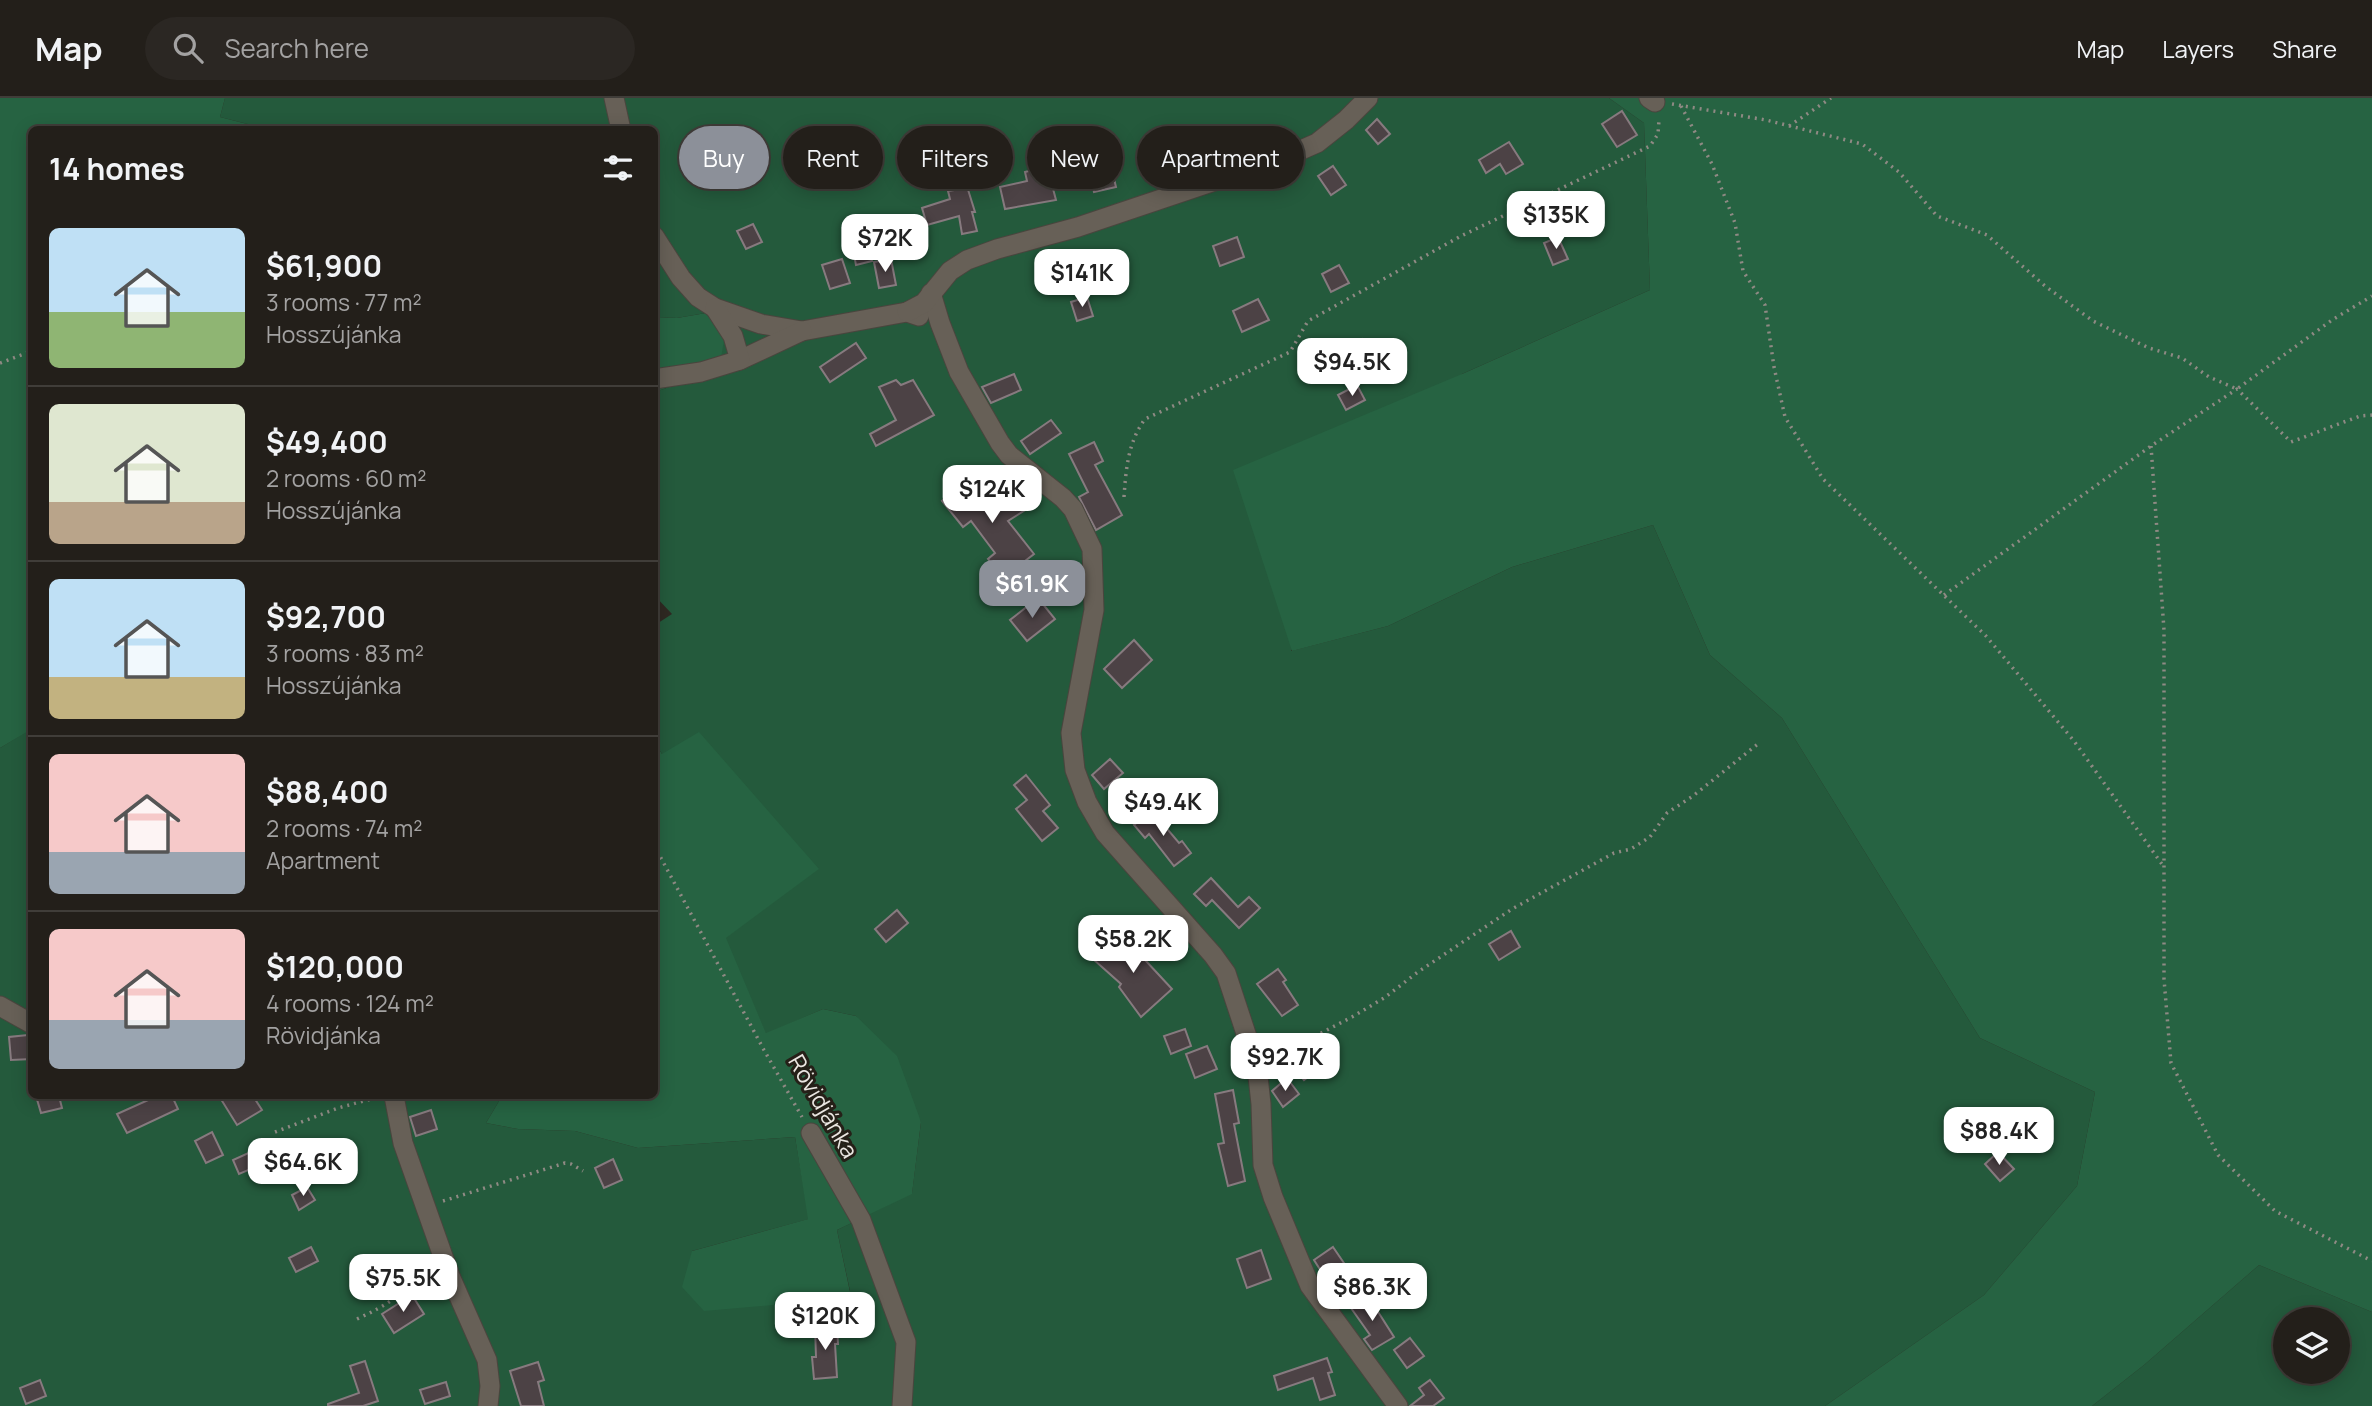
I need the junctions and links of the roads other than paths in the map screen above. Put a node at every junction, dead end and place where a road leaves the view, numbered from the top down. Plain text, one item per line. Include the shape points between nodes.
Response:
1 (614, 98) edge
2 (1368, 98) edge
3 (620, 126) edge
4 (658, 242) edge
5 (932, 293) junction
6 (715, 309) junction
7 (907, 312) junction
8 (940, 323) junction
9 (802, 331) junction
10 (740, 360) junction
11 (658, 378) edge
12 (0, 1006) edge
13 (28, 1022) edge
14 (395, 1099) edge
15 (811, 1133) road end
16 (488, 1406) edge
17 (902, 1406) edge
18 (1398, 1406) edge

1 - 3 street
2 - 5 street via 1317,142 1283,158 967,260 950,271
4 - 6 street via 681,278
5 - 7 street
5 - 8 street
6 - 9 street
6 - 10 street via 733,336
7 - 8 street
7 - 9 street
8 - 18 street via 958,372 1000,443 1063,498 1088,537 1094,557 1094,610 1071,733 1075,770 1105,833 1226,973 1257,1067 1263,1166 1273,1197 1310,1286
9 - 10 street
10 - 11 street
12 - 13 street
14 - 16 street via 403,1143 425,1207 487,1360
15 - 17 street, Rövidjánka via 861,1220 906,1342

